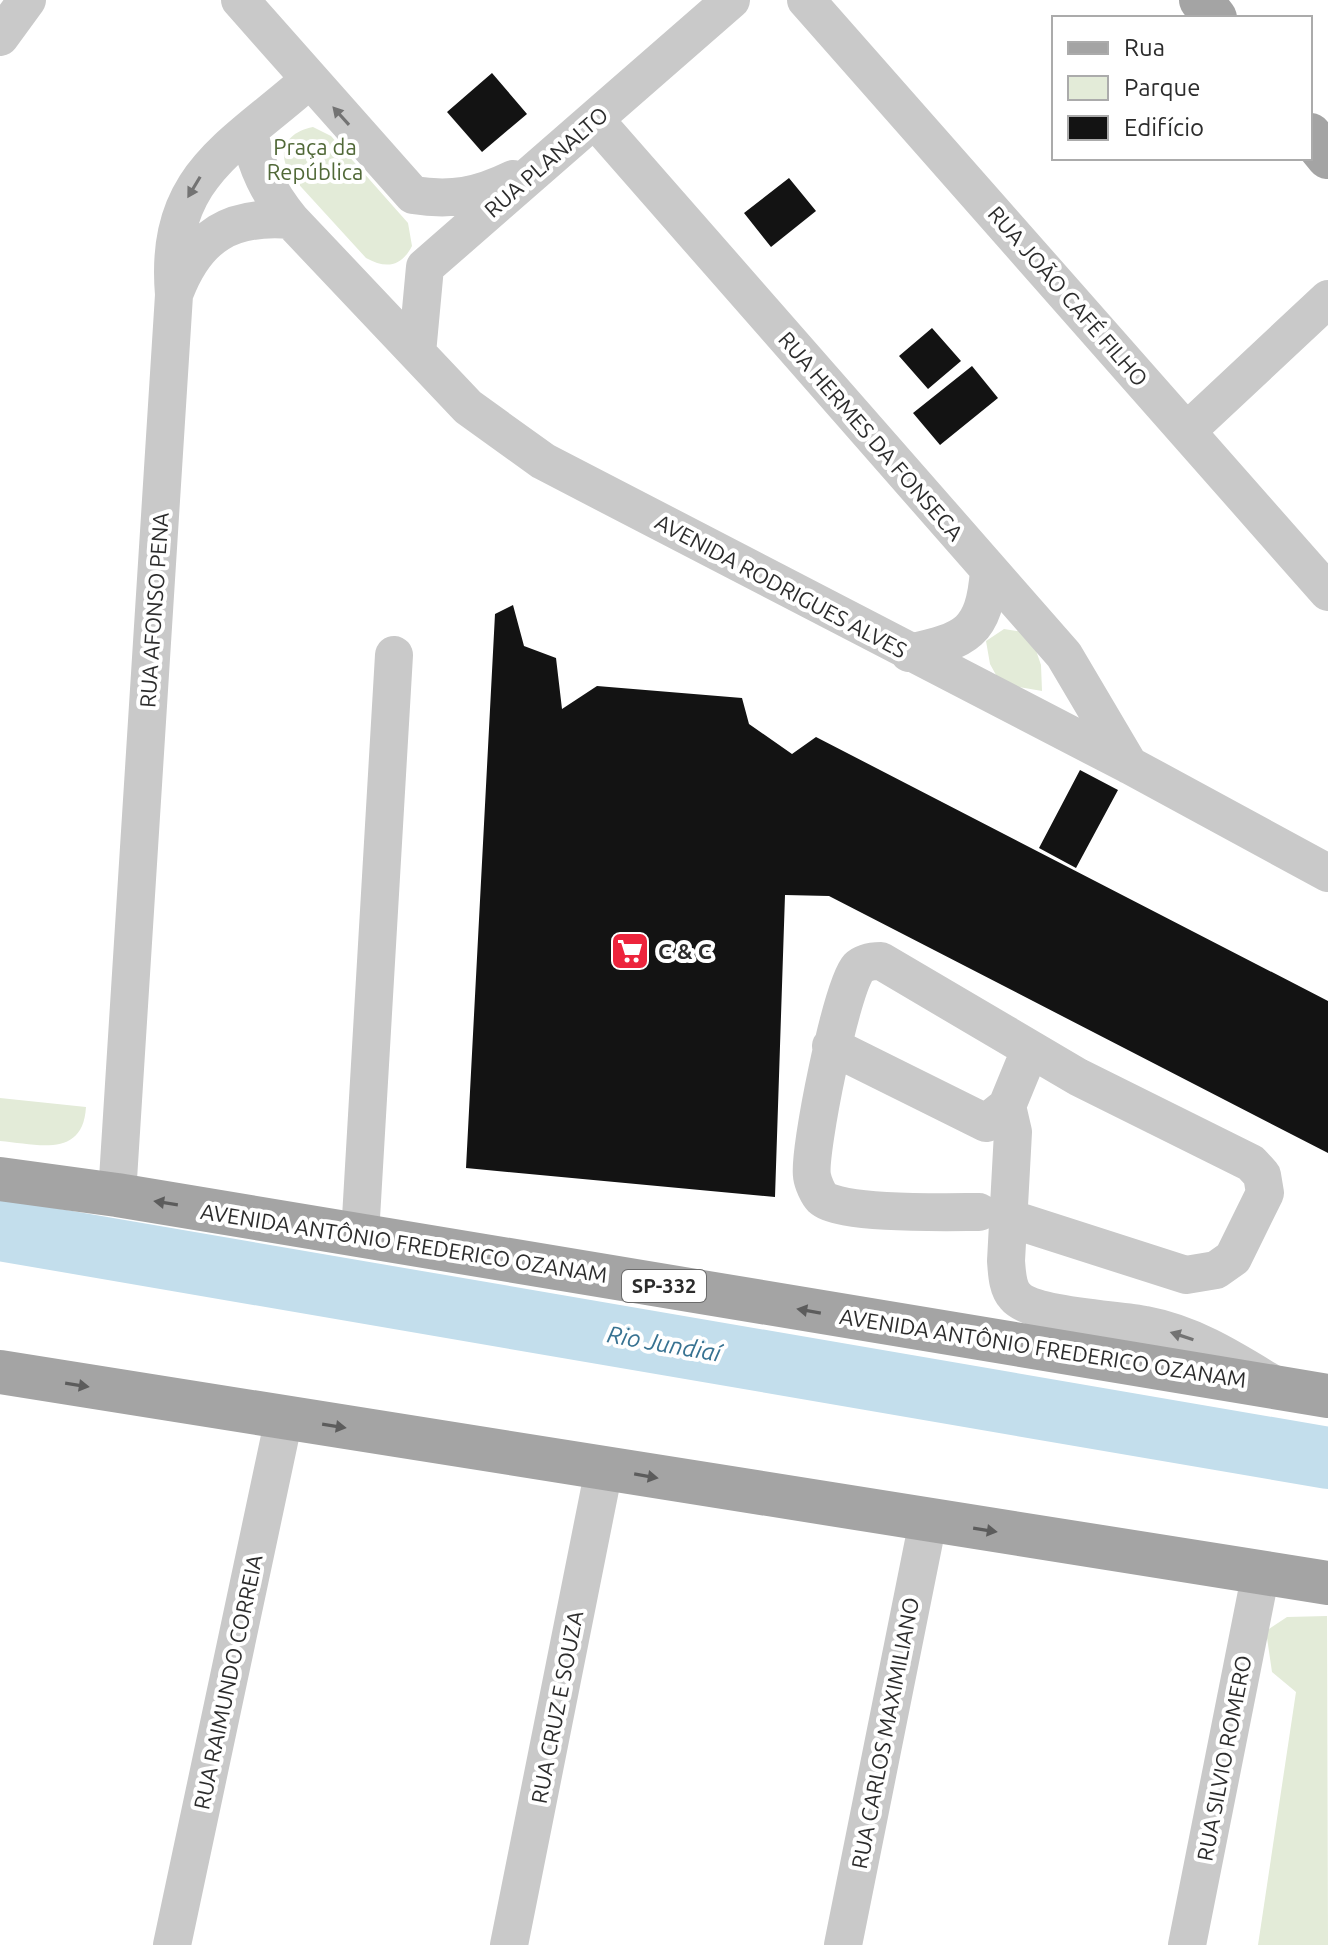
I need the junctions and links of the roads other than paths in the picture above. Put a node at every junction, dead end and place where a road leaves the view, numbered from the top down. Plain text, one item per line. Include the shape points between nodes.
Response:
1 (27, 0) edge
2 (240, 0) edge
3 (731, 0) edge
4 (806, 0) edge
5 (1201, 0) edge
6 (1213, 16) edge
7 (0, 37) edge
8 (309, 80) junction
9 (595, 120) junction
10 (249, 133) junction
11 (1312, 137) edge
12 (1328, 157) edge
13 (544, 165) junction
14 (413, 195) junction
15 (291, 220) junction
16 (425, 267) junction
17 (354, 285) junction
18 (174, 295) junction
19 (1328, 299) edge
20 (417, 353) junction
21 (1187, 431) junction
22 (989, 571) junction
23 (1328, 592) edge
24 (909, 653) junction
25 (394, 655) dead end
26 (1129, 765) junction
27 (1328, 873) edge
28 (831, 1046) junction
29 (1030, 1050) junction
30 (996, 1114) junction
31 (0, 1179) edge
32 (117, 1195) junction
33 (994, 1215) junction
34 (360, 1235) junction
35 (0, 1372) edge
36 (1275, 1385) junction
37 (1328, 1396) edge
38 (284, 1418) junction
39 (604, 1469) junction
40 (928, 1521) junction
41 (1261, 1572) junction
42 (1328, 1583) edge
43 (172, 1945) edge
44 (509, 1945) edge
45 (843, 1945) edge
46 (1187, 1945) edge

1 - 7 street
2 - 8 street
3 - 9 street, RUA PLANALTO
4 - 21 street, RUA JOÃO CAFÉ FILHO
5 - 6 main road
8 - 10 street, RUA AFONSO PENA
14 -> 8 street
9 - 13 street, RUA PLANALTO
9 - 22 street, RUA HERMES DA FONSECA
10 - 15 street, AVENIDA RODRIGUES ALVES via 256,167
10 -> 18 street, RUA AFONSO PENA via 217,156 188,196 177,220 171,257
11 - 12 main road
13 - 14 street via 481,195 446,200
13 - 16 street, RUA PLANALTO
14 - 16 street via 432,229 434,243
15 - 17 street, AVENIDA RODRIGUES ALVES
15 - 18 street via 260,217 231,225 204,242 185,266
16 - 17 street, RUA PLANALTO via 405,286 380,292
16 - 20 street
17 - 20 street, AVENIDA RODRIGUES ALVES
18 - 32 street, RUA AFONSO PENA
19 - 21 street
20 - 24 street, AVENIDA RODRIGUES ALVES via 468,407 543,461
21 - 23 street, RUA JOÃO CAFÉ FILHO
22 - 24 street via 986,605 975,626 949,644
22 - 26 street, RUA HERMES DA FONSECA via 1064,655
24 - 26 street, AVENIDA RODRIGUES ALVES
25 - 34 street
26 - 27 street, AVENIDA RODRIGUES ALVES
28 - 29 street via 858,968 881,961
28 - 30 street
28 - 33 street via 812,1175 820,1196 831,1205
29 - 30 street
29 - 33 street via 1251,1163 1262,1175 1265,1193 1233,1258 1216,1270 1186,1275
30 - 33 street via 1013,1132
31 - 32 main road, AVENIDA ANTÔNIO FREDERICO OZANAM / SP-332
34 -> 32 main road, AVENIDA ANTÔNIO FREDERICO OZANAM / SP-332
36 -> 33 street via 1209,1345 1148,1325 1039,1309 1015,1297
36 -> 34 main road, AVENIDA ANTÔNIO FREDERICO OZANAM / SP-332
35 -> 38 main road
36 - 37 main road, AVENIDA ANTÔNIO FREDERICO OZANAM / SP-332
38 -> 39 main road
38 - 43 street, RUA RAIMUNDO CORREIA
39 -> 40 main road
39 - 44 street, RUA CRUZ E SOUZA
40 -> 41 main road
40 - 45 street, RUA CARLOS MAXIMILIANO
41 - 42 main road
41 - 46 street, RUA SILVIO ROMERO

